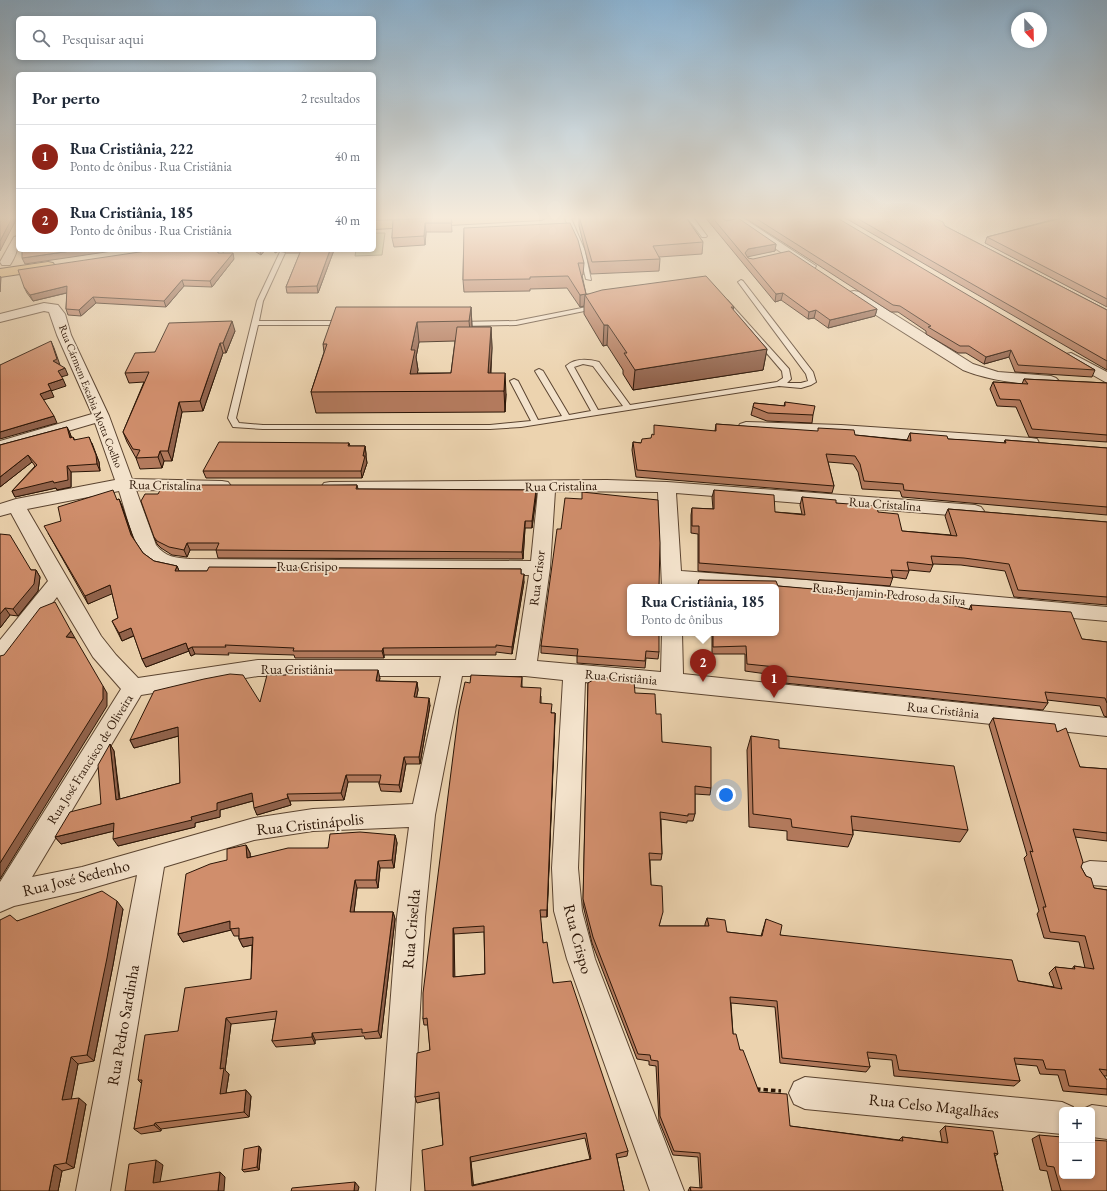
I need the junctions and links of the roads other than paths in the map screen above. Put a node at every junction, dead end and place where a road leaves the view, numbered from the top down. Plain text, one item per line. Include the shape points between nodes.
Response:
1 (274, 272) edge
2 (587, 272) edge
3 (819, 272) edge
4 (823, 274) edge
5 (589, 279) dead end
6 (741, 282) dead end
7 (843, 287) edge
8 (721, 296) edge
9 (602, 306) edge
10 (0, 318) edge
11 (255, 323) junction
12 (352, 323) edge
13 (447, 324) edge
14 (1060, 351) edge
15 (539, 371) dead end
16 (1107, 378) edge
17 (514, 381) dead end
18 (1062, 382) edge
19 (779, 384) junction
20 (1092, 384) edge
21 (1107, 384) edge
22 (628, 408) junction
23 (596, 413) junction
24 (101, 416) junction
25 (567, 418) junction
26 (536, 423) junction
27 (736, 426) edge
28 (1045, 444) edge
29 (0, 446) edge
30 (126, 484) junction
31 (240, 486) edge
32 (310, 486) edge
33 (547, 487) junction
34 (667, 487) junction
35 (8, 508) edge
36 (992, 513) edge
37 (540, 568) junction
38 (672, 582) edge
39 (58, 583) junction
40 (726, 584) edge
41 (779, 586) edge
42 (1107, 614) edge
43 (672, 636) edge
44 (0, 655) edge
45 (525, 668) junction
46 (453, 669) junction
47 (574, 673) junction
48 (672, 681) junction
49 (134, 687) junction
50 (1107, 727) edge
51 (423, 815) junction
52 (153, 858) junction
53 (4, 898) edge
54 (806, 1093) road end
55 (1059, 1118) edge
56 (1095, 1121) edge
57 (1107, 1123) edge
58 (93, 1191) edge
59 (393, 1191) edge
60 (667, 1191) edge

1 - 11 lane via 261,299
2 - 5 lane
3 - 4 street
6 - 19 lane via 810,374 812,382 809,385
7 - 18 street via 973,370 1001,378
8 - 19 lane via 786,371 787,379
9 - 13 lane via 516,323
10 - 24 street, Rua Cármem Escabia Motta Coelho via 44,307 52,308 58,314 58,338
11 - 12 lane
11 - 26 lane via 232,418 236,425 490,427
14 - 16 street
15 - 25 lane
17 - 26 lane
19 - 22 lane
20 - 21 street
22 - 23 lane
22 - 23 lane via 596,364 576,362 570,366 572,372
23 - 25 lane
24 - 29 street
24 - 30 street, Rua Cármem Escabia Motta Coelho
25 - 26 lane
27 - 28 street
30 - 31 street, Rua Cristalina
30 - 35 street, Rua Cristalina
30 - 37 street, Rua Crisipo via 147,546 154,557 164,563 190,566
32 - 33 street, Rua Cristalina
33 - 34 street, Rua Cristalina
33 - 37 street, Rua Crisor
34 - 36 street, Rua Cristalina
34 - 38 street
35 - 39 street, Rua José Francisco de Oliveira
37 - 45 street, Rua Crisor
38 - 40 street, Rua Benjamin Pedroso da Silva
39 - 44 street
39 - 49 street, Rua José Francisco de Oliveira via 89,635 117,673
41 - 42 street, Rua Benjamin Pedroso da Silva via 834,588
43 - 48 street
45 - 46 street, Rua Cristiânia
45 - 47 street, Rua Cristiânia
46 - 49 street, Rua Cristiânia via 258,668
46 - 51 street, Rua Criselda
47 - 48 street, Rua Cristiânia
47 - 60 street, Rua Crispo via 565,868 568,911 581,959
48 - 50 street, Rua Cristiânia
49 - 53 street, Rua José Francisco de Oliveira
51 - 52 street, Rua Cristinápolis via 313,820 254,829
51 - 59 street, Rua Criselda via 411,917
52 - 53 street, Rua José Sedenho
52 - 58 street, Rua Pedro Sardinha
54 - 55 street, Rua Celso Magalhães
56 - 57 street

